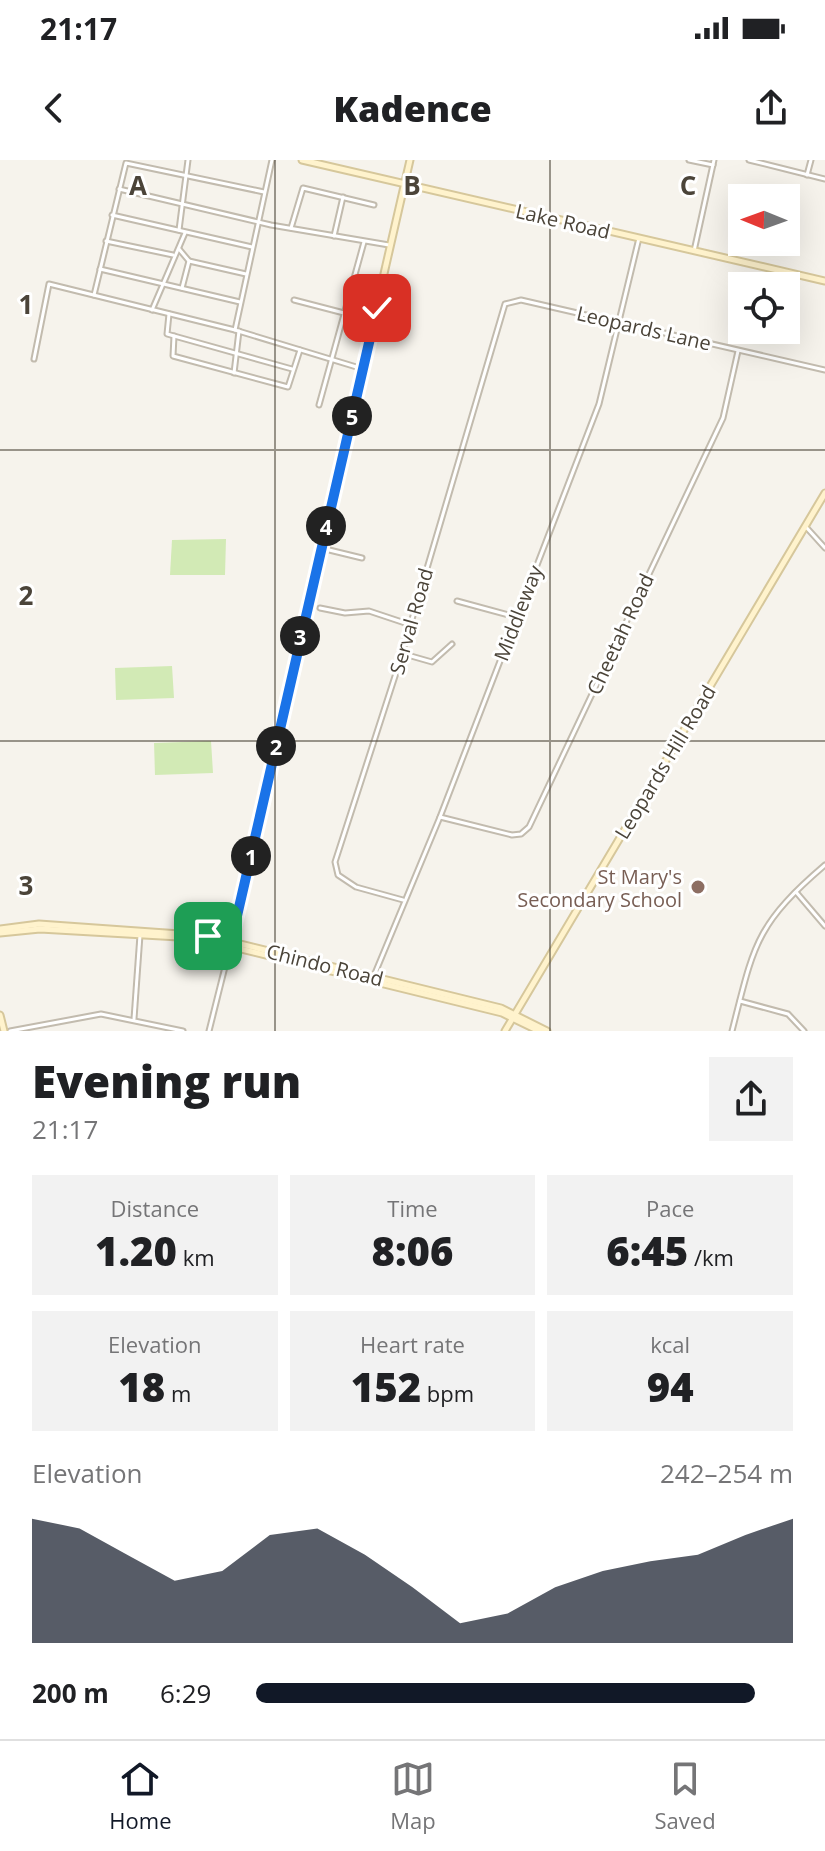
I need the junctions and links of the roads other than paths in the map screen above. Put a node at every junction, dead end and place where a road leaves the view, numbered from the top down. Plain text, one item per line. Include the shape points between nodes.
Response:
1 (188, 160) edge
2 (272, 160) edge
3 (302, 160) edge
4 (410, 160) edge
5 (689, 160) edge
6 (749, 160) edge
7 (811, 160) edge
8 (714, 163) edge
9 (408, 169) junction
10 (807, 175) junction
11 (185, 176) junction
12 (825, 179) edge
13 (393, 180) junction
14 (406, 184) junction
15 (419, 186) junction
16 (119, 189) junction
17 (264, 192) junction
18 (343, 197) junction
19 (404, 198) junction
20 (183, 203) junction
21 (374, 205) dead end
22 (112, 215) junction
23 (258, 221) junction
24 (291, 228) junction
25 (179, 230) junction
26 (185, 232) junction
27 (334, 236) junction
28 (639, 238) junction
29 (106, 241) junction
30 (364, 242) junction
31 (392, 245) junction
32 (252, 247) junction
33 (179, 249) junction
34 (694, 251) junction
35 (174, 256) junction
36 (189, 261) junction
37 (100, 269) junction
38 (246, 274) junction
39 (825, 281) edge
40 (165, 283) junction
41 (182, 288) junction
42 (94, 295) junction
43 (294, 300) dead end
44 (510, 300) joint
45 (241, 302) junction
46 (152, 310) junction
47 (344, 313) junction
48 (169, 314) junction
49 (619, 322) junction
50 (237, 330) junction
51 (174, 336) junction
52 (300, 350) junction
53 (738, 351) junction
54 (237, 354) junction
55 (34, 359) dead end
56 (331, 360) junction
57 (292, 369) junction
58 (363, 369) junction
59 (825, 370) edge
60 (234, 373) junction
61 (319, 405) dead end
62 (825, 493) edge
63 (805, 526) junction
64 (321, 548) junction
65 (825, 548) edge
66 (362, 558) dead end
67 (457, 601) dead end
68 (320, 608) dead end
69 (516, 617) junction
70 (411, 625) junction
71 (452, 644) dead end
72 (402, 653) junction
73 (440, 817) junction
74 (825, 865) edge
75 (795, 891) junction
76 (403, 900) junction
77 (825, 926) edge
78 (0, 931) edge
79 (140, 932) junction
80 (231, 945) junction
81 (372, 979) junction
82 (740, 1001) junction
83 (523, 1004) junction
84 (505, 1011) junction
85 (0, 1015) edge
86 (515, 1016) junction
87 (134, 1019) junction
88 (526, 1021) junction
89 (506, 1029) edge
90 (7, 1031) edge
91 (183, 1031) edge
92 (209, 1031) edge
93 (539, 1031) edge
94 (547, 1031) edge
95 (732, 1031) edge
96 (804, 1031) edge

1 - 11 street
2 - 17 street
3 - 13 main road, Lake Road
4 - 9 main road
5 - 8 street
6 - 10 street
7 - 10 street
8 - 34 street
9 - 13 main road
9 - 14 main road
10 - 12 street
11 - 16 street via 128,162
11 - 17 street
11 - 20 street
13 - 14 main road, Lake Road
14 - 15 main road, Lake Road
14 - 19 main road
15 - 19 main road
15 - 28 main road, Lake Road
16 - 20 street
16 - 22 street
17 - 23 street
18 - 21 street
18 - 24 street via 302,188
18 - 27 street
19 - 31 main road
20 - 23 street
20 - 25 street
22 - 25 street
22 - 29 street
23 - 24 street
23 - 32 street
24 - 27 street
25 - 26 street
26 - 32 street
26 - 33 street
27 - 30 street
28 - 34 main road, Lake Road
28 - 49 street, Middleway
29 - 35 street
29 - 37 street
30 - 31 street
30 - 47 street
31 - 58 main road
32 - 38 street
33 - 35 street
33 - 36 street
34 - 39 main road, Lake Road
35 - 40 street
36 - 38 street
36 - 41 street
37 - 40 street
37 - 42 street
38 - 45 street
40 - 41 street
40 - 46 street
41 - 45 street
42 - 46 street
42 - 55 street via 47,285
43 - 47 street
44 - 49 street, Leopards Lane
44 - 70 street, Serval Road via 502,312
45 - 50 street
46 - 48 street
47 - 56 street
48 - 50 street
48 - 51 street via 166,333
49 - 53 street, Leopards Lane
49 - 69 street, Middleway via 599,404
50 - 52 street
50 - 54 street
51 - 54 street
51 - 60 street via 173,356
52 - 56 street
52 - 57 street
53 - 59 street, Leopards Lane
53 - 73 street, Cheetah Road via 723,418 529,827 512,835
54 - 57 street
54 - 60 street
56 - 58 street
56 - 61 street
57 - 60 street via 288,387
58 - 64 main road
62 - 63 main road, Leopards Hill Road
63 - 65 street
63 - 83 main road, Leopards Hill Road
64 - 66 street
64 - 80 main road
67 - 69 street
68 - 70 street via 369,611
69 - 73 street, Middleway
70 - 72 street, Serval Road
71 - 72 street via 432,662
72 - 76 street, Serval Road via 335,866 350,884
73 - 76 street, Middleway
74 - 75 street
75 - 77 street
75 - 82 street via 769,919 755,945
76 - 81 street, Middleway
78 - 79 main road, Chindo Road
79 - 80 main road, Chindo Road
79 - 87 street
80 - 81 main road, Chindo Road
80 - 92 street
81 - 84 main road, Chindo Road
82 - 95 street
82 - 96 street via 784,1012
83 - 84 main road
83 - 86 main road, Leopards Hill Road
83 - 88 main road
84 - 86 main road, Chindo Road
84 - 89 main road
85 - 90 main road
86 - 88 main road, Chindo Road
86 - 89 main road, Leopards Hill Road
87 - 90 street via 95,1015
87 - 91 street
88 - 89 main road
88 - 93 main road, Chindo Road
88 - 94 main road, Chindo Road

